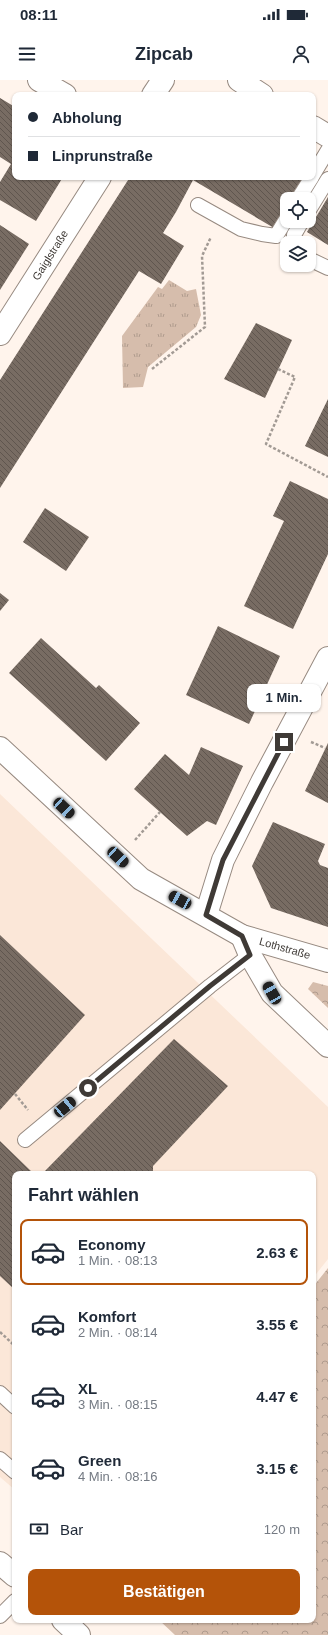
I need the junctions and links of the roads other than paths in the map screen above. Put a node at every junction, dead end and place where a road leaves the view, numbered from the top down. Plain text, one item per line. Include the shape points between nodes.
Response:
1 (39, 80) edge
2 (163, 80) edge
3 (238, 80) edge
4 (60, 92) edge
5 (155, 92) edge
6 (257, 92) edge
7 (316, 129) edge
8 (328, 136) edge
9 (328, 150) edge
10 (316, 170) edge
11 (328, 178) edge
12 (98, 180) edge
13 (310, 180) edge
14 (302, 192) edge
15 (316, 198) edge
16 (198, 205) dead end
17 (281, 228) edge
18 (316, 262) edge
19 (328, 268) edge
20 (0, 334) edge
21 (328, 658) edge
22 (0, 748) edge
23 (206, 915) junction
24 (246, 945) junction
25 (328, 960) edge
26 (328, 1046) edge
27 (25, 1140) dead end
28 (0, 1393) edge
29 (12, 1404) edge
30 (0, 1458) edge
31 (12, 1469) edge
32 (0, 1563) edge
33 (12, 1573) edge
34 (12, 1603) edge
35 (0, 1616) edge
36 (66, 1623) edge
37 (79, 1635) edge

1 - 4 street
2 - 5 street
3 - 6 street
7 - 8 street
9 - 10 lane
11 - 15 lane
12 - 20 street, Gaiglstraße
13 - 14 lane
16 - 17 lane via 241,229 276,236
18 - 19 lane
21 - 23 street via 223,860
22 - 23 street, Lothstraße via 142,879
23 - 24 street, Lothstraße
24 - 25 street, Lothstraße
24 - 26 street, Lothstraße via 272,993
24 - 27 lane via 210,986
28 - 29 lane
30 - 31 lane
32 - 33 street
34 - 35 lane
36 - 37 street

